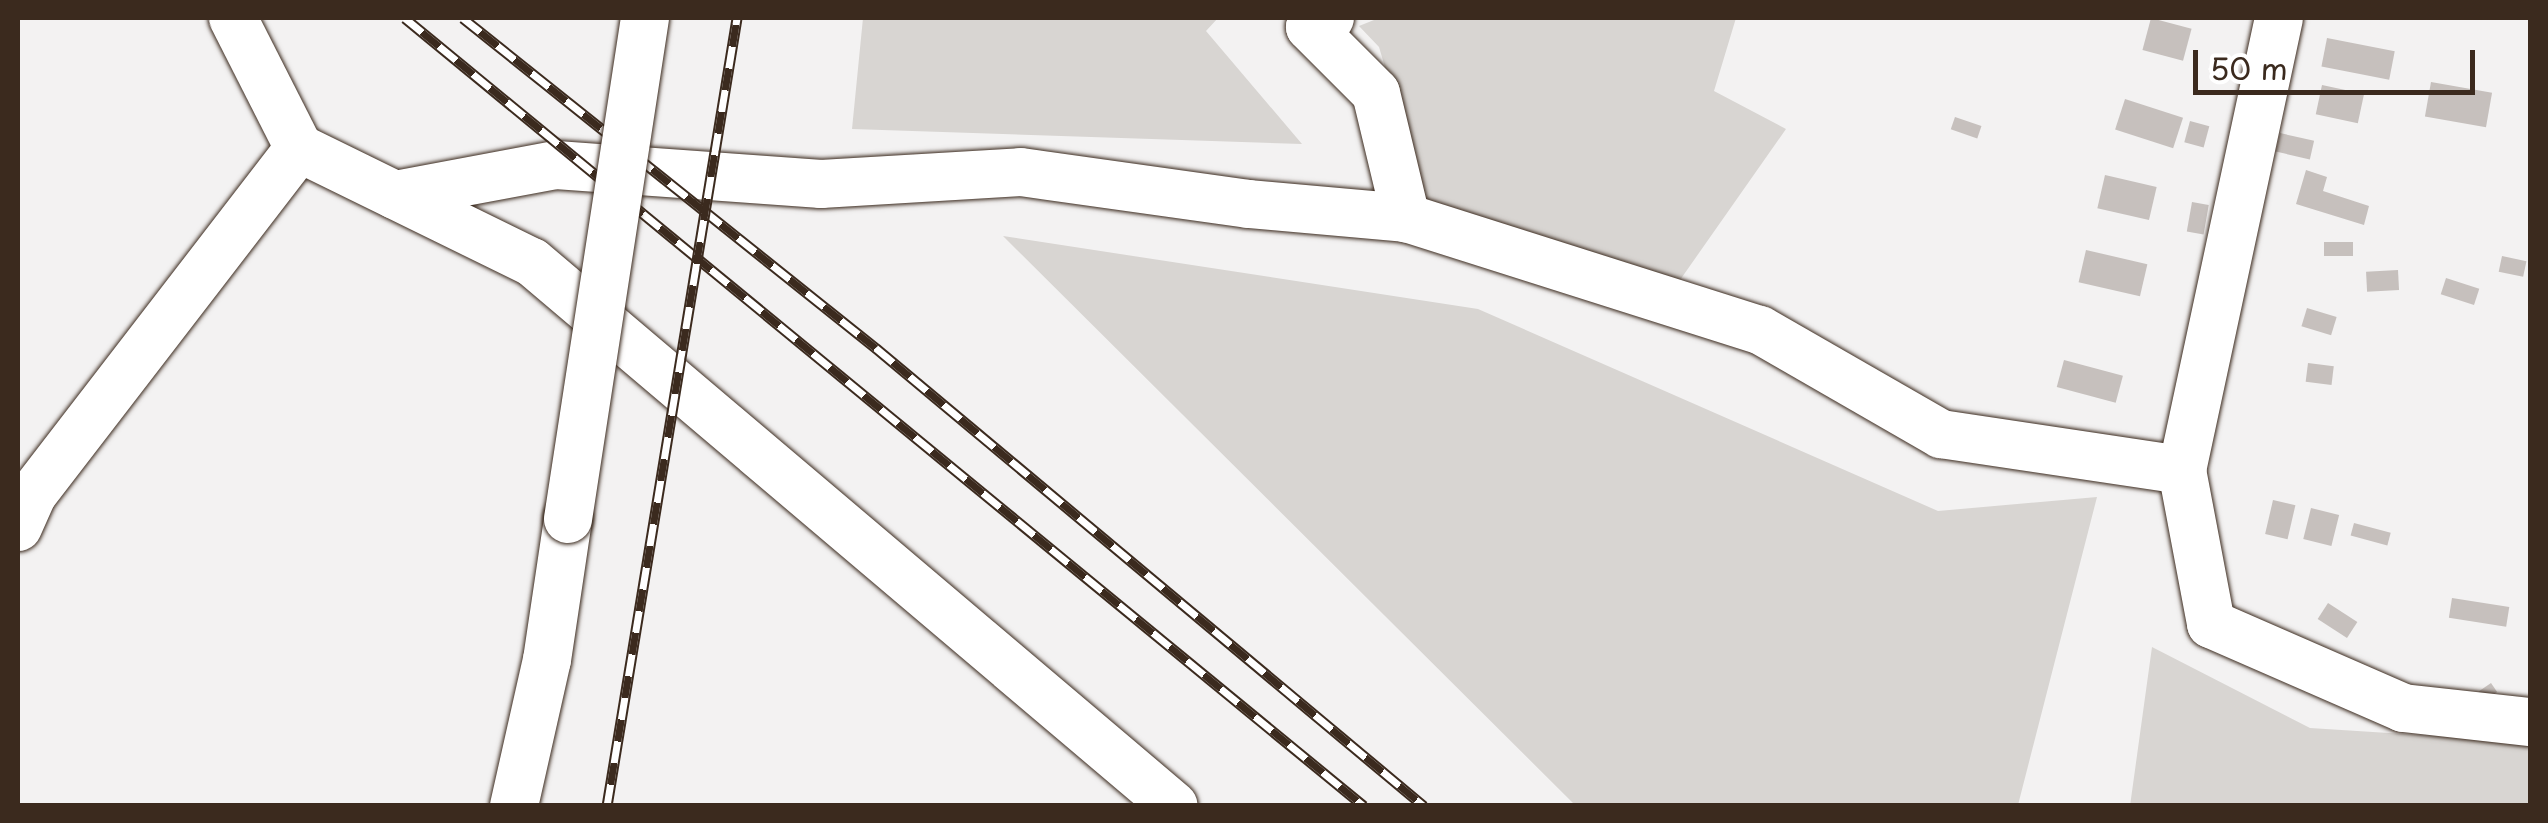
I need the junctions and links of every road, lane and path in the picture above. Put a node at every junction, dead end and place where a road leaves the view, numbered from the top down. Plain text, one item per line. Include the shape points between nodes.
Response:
1 (232, 18) edge
2 (645, 18) edge
3 (1330, 18) edge
4 (2279, 18) edge
5 (299, 148) junction
6 (395, 195) junction
7 (1406, 218) junction
8 (2182, 470) junction
9 (18, 527) edge
10 (2530, 722) edge
11 (514, 806) edge
12 (1174, 806) edge

1 - 5 street
2 - 11 street, bridge via 547,660
3 - 7 street via 1310,27 1376,93
4 - 8 street
5 - 6 street
5 - 9 street via 32,495
6 - 7 street via 556,165 821,184 1021,172
6 - 12 street via 532,262
7 - 8 street via 1760,330 1941,434
8 - 10 street via 2211,624 2403,708

